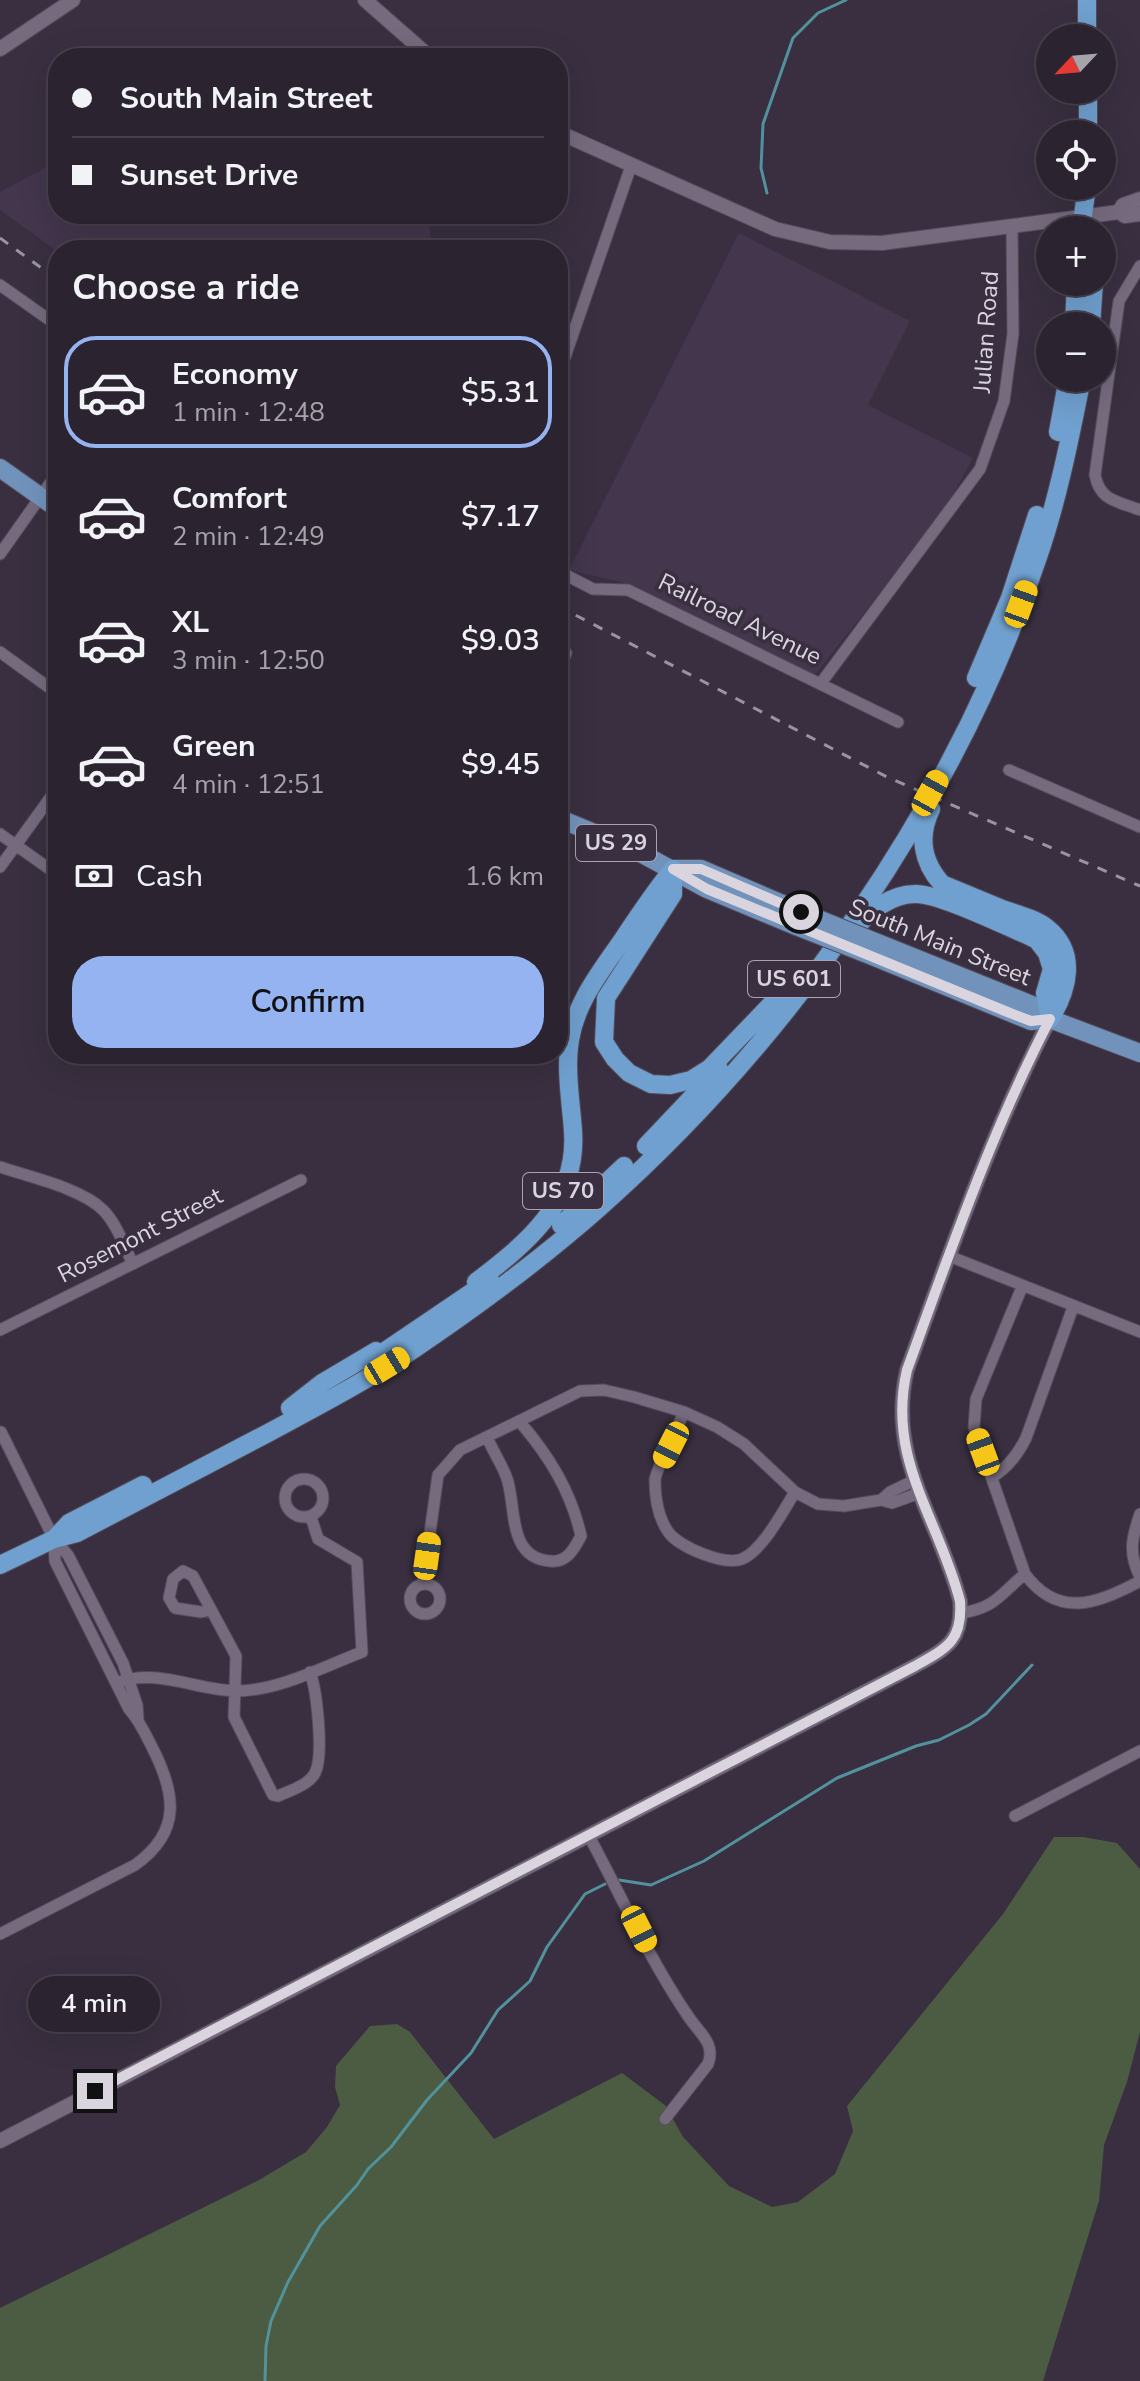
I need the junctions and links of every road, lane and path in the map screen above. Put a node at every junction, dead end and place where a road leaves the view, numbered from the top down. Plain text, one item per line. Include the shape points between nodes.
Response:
1 (73, 0) edge
2 (365, 0) edge
3 (1087, 0) edge
4 (1087, 24) edge
5 (420, 48) edge
6 (0, 49) edge
7 (568, 137) edge
8 (631, 166) junction
9 (1140, 199) edge
10 (1119, 212) junction
11 (1140, 214) edge
12 (1109, 216) edge
13 (1036, 227) edge
14 (1012, 228) junction
15 (1140, 266) edge
16 (0, 285) edge
17 (48, 319) edge
18 (568, 348) edge
19 (1065, 392) edge
20 (1079, 392) edge
21 (0, 468) edge
22 (48, 487) edge
23 (41, 497) junction
24 (48, 502) edge
25 (1140, 510) edge
26 (0, 554) edge
27 (568, 576) edge
28 (0, 652) edge
29 (990, 677) junction
30 (821, 683) junction
31 (48, 687) edge
32 (898, 722) dead end
33 (1009, 770) dead end
34 (48, 801) edge
35 (568, 822) edge
36 (1140, 827) edge
37 (0, 834) edge
38 (16, 846) junction
39 (0, 867) edge
40 (48, 868) edge
41 (673, 869) junction
42 (789, 995) junction
43 (1050, 1019) junction
44 (1140, 1053) edge
45 (0, 1167) edge
46 (301, 1180) dead end
47 (949, 1256) junction
48 (133, 1264) junction
49 (1022, 1287) junction
50 (1073, 1307) junction
51 (0, 1330) edge
52 (1140, 1332) edge
53 (290, 1408) junction
54 (684, 1412) junction
55 (520, 1422) junction
56 (1, 1432) edge
57 (487, 1437) junction
58 (992, 1477) junction
59 (917, 1487) junction
60 (795, 1492) junction
61 (1140, 1514) edge
62 (311, 1517) dead end
63 (54, 1539) junction
64 (0, 1565) edge
65 (1025, 1574) junction
66 (1140, 1579) edge
67 (423, 1583) dead end
68 (210, 1610) dead end
69 (961, 1613) junction
70 (310, 1672) junction
71 (122, 1681) junction
72 (235, 1691) junction
73 (1140, 1751) edge
74 (1015, 1816) dead end
75 (589, 1836) junction
76 (0, 1934) edge
77 (665, 2119) dead end
78 (0, 2141) edge

1 - 6 street
2 - 5 street
3 - 4 highway
7 - 8 street
8 - 14 street via 775,229 830,242 882,243
8 - 18 street
9 - 10 street
10 - 11 street
10 - 12 street
13 - 14 street
14 - 30 street, Julian Road via 1013,334 1004,401 980,469
15 - 25 street via 1119,301 1095,475 1106,497
16 - 17 street
19 - 42 highway, US 601 via 1031,535 975,681 882,852
20 - 29 highway, US 601 via 1039,555
21 - 23 main road
22 - 23 street
23 - 24 main road
23 - 26 street
27 - 30 street, Railroad Avenue via 593,589 628,590
28 - 31 street
29 - 42 highway, US 601 via 886,870
29 - 43 highway via 927,819 924,852 942,884 1044,926 1059,941 1068,975
30 - 32 street, Railroad Avenue
33 - 36 street
34 - 38 street
35 - 41 main road, South Main Street / US 29
37 - 38 street
38 - 39 street
38 - 40 street
41 - 42 highway via 673,894 606,998 604,1042 615,1059 651,1084 691,1080
41 - 43 main road, South Main Street / US 29, bridge via 701,869 799,919 1037,1007
41 - 53 highway, US 70 via 587,992 576,1016 569,1041 571,1167 555,1209 519,1249
42 - 43 highway, US 70 via 821,974 875,909 915,894 937,898 1037,940 1052,969 1045,993
42 - 53 highway, US 601 via 658,1133 558,1227 444,1314
42 - 63 highway, US 70 via 696,1114 609,1199 466,1313 340,1395 77,1533
43 - 44 main road, South Main Street / US 29
43 - 47 street
45 - 48 street via 90,1200 113,1223
46 - 48 street, Rosemont Street
47 - 49 street
47 - 59 street via 902,1389 903,1441
48 - 51 street, Rosemont Street
49 - 50 street
49 - 58 street via 973,1413
50 - 52 street
50 - 58 street via 1026,1438 1018,1454
53 - 63 highway, US 70 via 69,1523
54 - 55 street via 604,1390 580,1391
54 - 60 street via 744,1444
54 - 60 street via 655,1476 657,1505 670,1533 687,1546 721,1561 742,1559 765,1539
55 - 57 street
55 - 57 street via 560,1475 576,1514 581,1536 571,1554 555,1562 536,1559 513,1529 508,1482
56 - 63 street
57 - 67 street via 460,1450 438,1475
58 - 65 street
59 - 60 street via 856,1506 818,1504
59 - 69 street via 955,1582
61 - 66 street via 1131,1541
62 - 70 street via 318,1539 357,1562 362,1652
63 - 64 highway, US 70
63 - 71 street via 55,1561
65 - 66 street via 1039,1591 1073,1603 1096,1601
65 - 69 street via 991,1605
68 - 72 street via 236,1656
69 - 75 street via 956,1636 940,1652
70 - 72 street
70 - 72 street via 318,1705 317,1765 309,1780 278,1796 234,1717
71 - 72 street via 158,1677
71 - 76 street via 129,1709 167,1776 169,1818 159,1839 135,1865
73 - 74 street
75 - 77 street via 669,1987 712,2053
75 - 78 street

